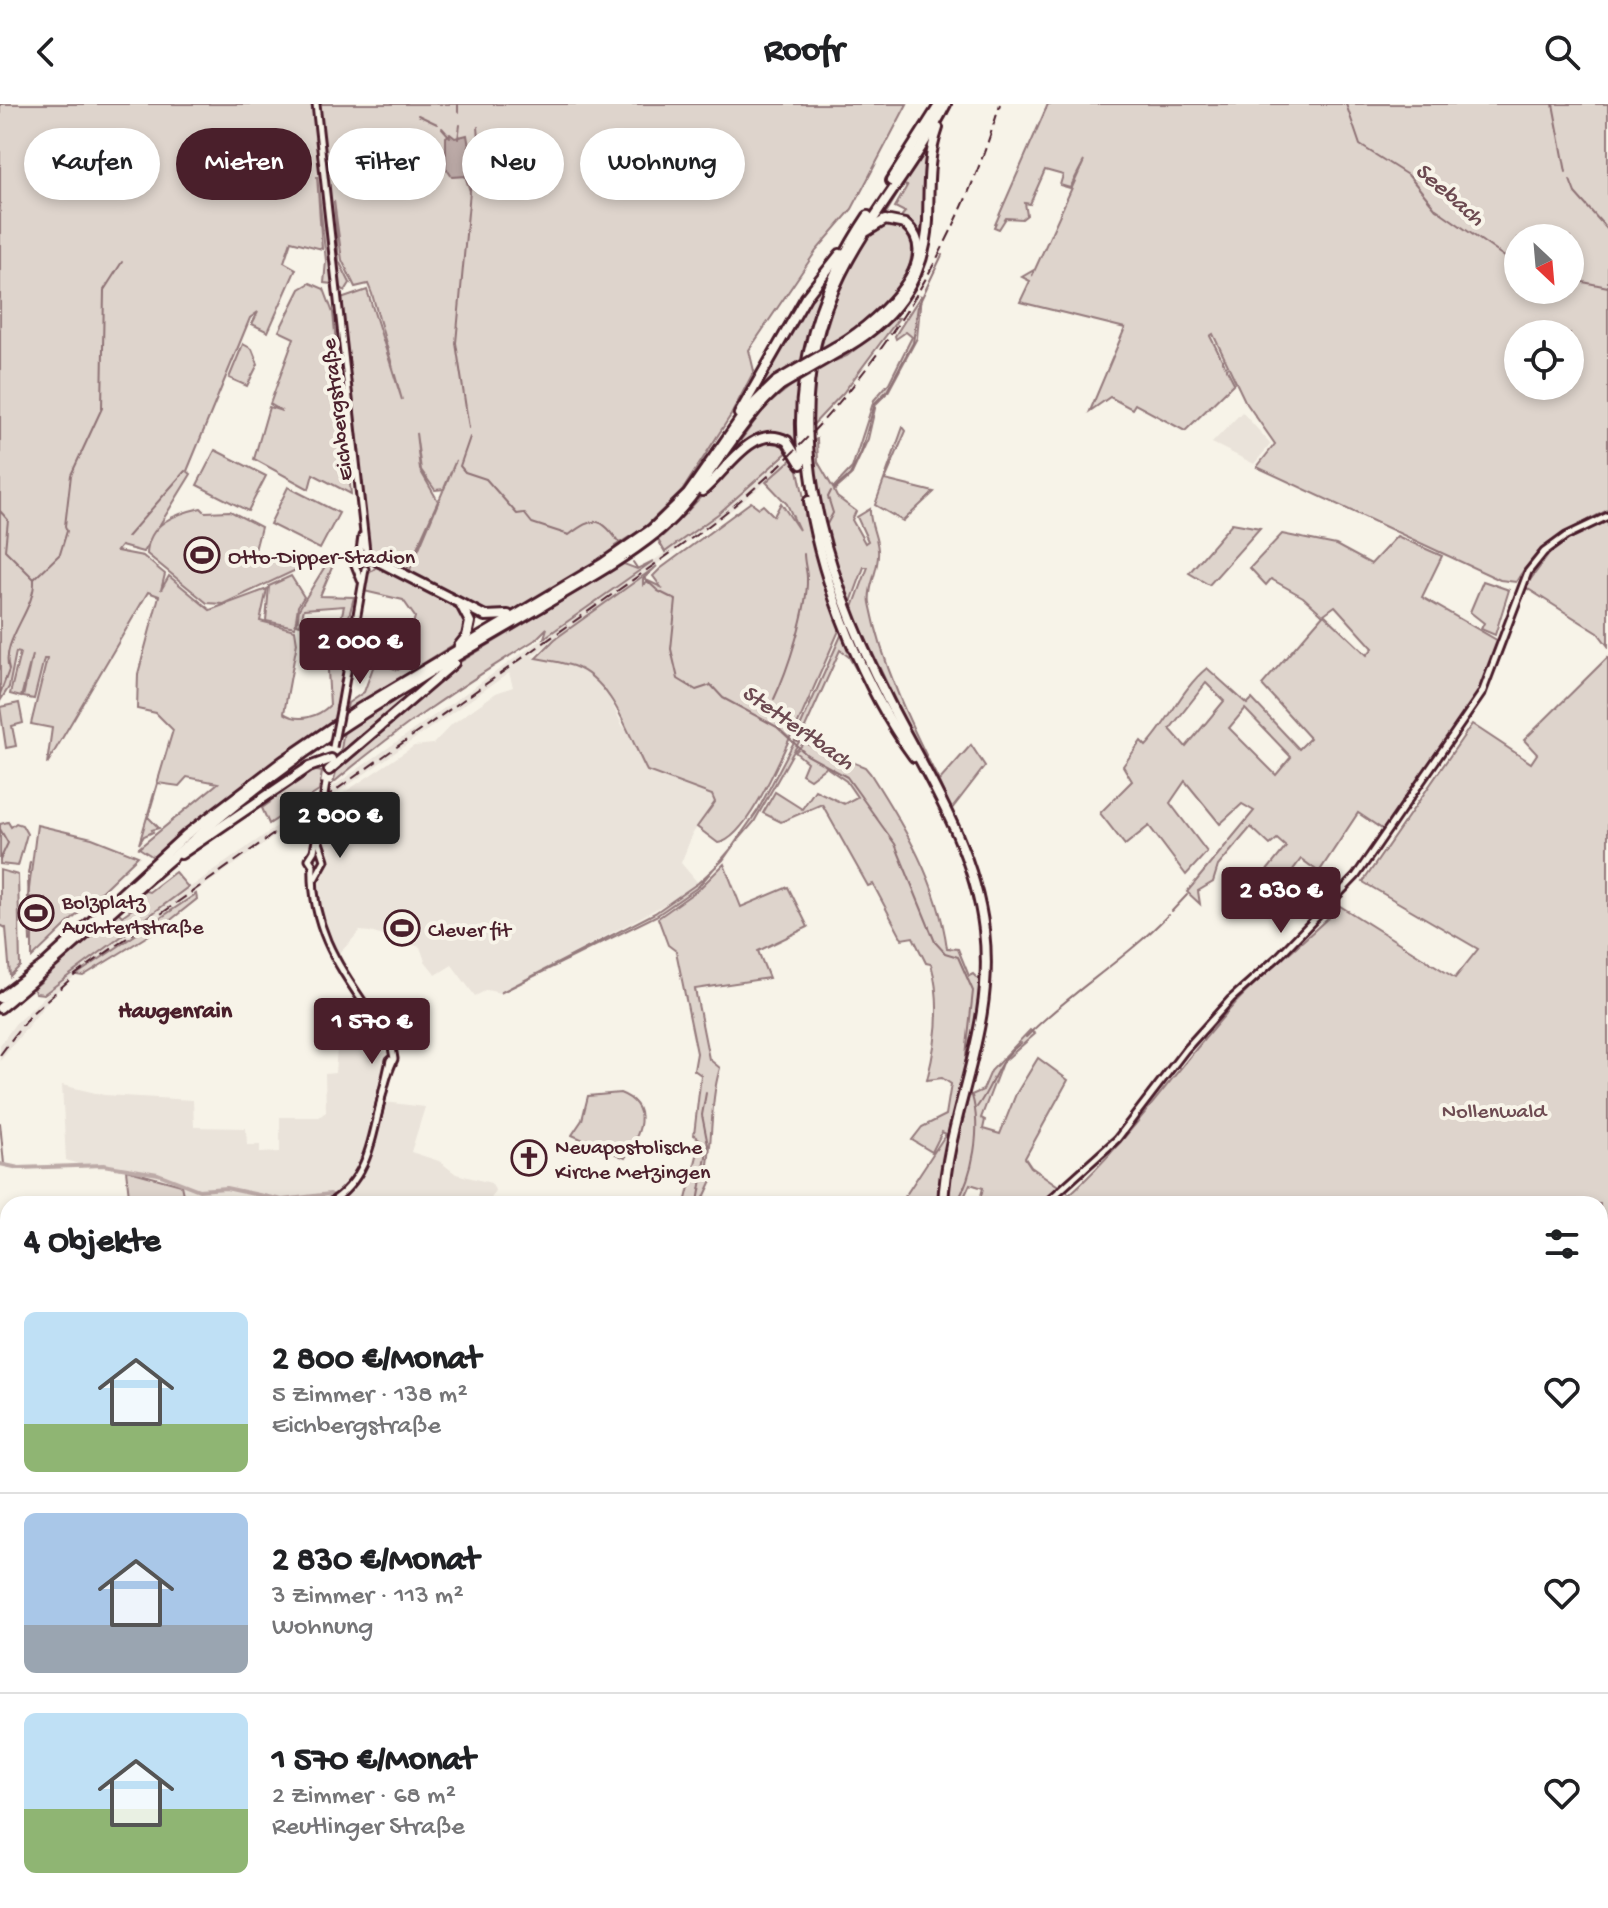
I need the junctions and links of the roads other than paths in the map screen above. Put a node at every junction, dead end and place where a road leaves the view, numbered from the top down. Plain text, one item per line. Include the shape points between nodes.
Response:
1 (316, 104) edge
2 (943, 107) edge
3 (863, 233) junction
4 (849, 246) junction
5 (836, 350) junction
6 (779, 383) junction
7 (724, 443) junction
8 (804, 468) junction
9 (693, 497) junction
10 (1608, 516) edge
11 (365, 560) junction
12 (454, 600) junction
13 (527, 608) junction
14 (850, 626) junction
15 (480, 643) junction
16 (449, 654) junction
17 (332, 752) junction
18 (347, 756) junction
19 (303, 771) junction
20 (328, 776) junction
21 (317, 851) junction
22 (316, 866) junction
23 (156, 868) junction
24 (5, 998) edge
25 (0, 1006) edge
26 (336, 1196) edge
27 (945, 1196) edge
28 (1054, 1196) edge

1 - 11 main road, Eichbergstraße
2 - 3 highway
2 - 4 highway
2 - 5 highway via 930,155 927,230 917,273 883,322
3 - 5 highway via 885,220 901,221 915,235 916,259 885,312
3 - 14 highway via 827,307 808,393 814,504
4 - 7 highway via 806,297
4 - 8 highway via 824,298 808,357 801,418
5 - 6 highway, bridge
6 - 7 highway via 753,403
6 - 9 highway
7 - 13 highway via 700,480 652,529
8 - 9 highway via 787,441 763,437 751,442
8 - 14 highway via 814,529 840,611
9 - 15 highway via 632,551
10 - 28 main road via 1566,536 1528,572 1482,693 1356,876 1231,999 1117,1139
11 - 12 highway via 390,566
11 - 17 main road, Eichbergstraße, bridge
12 - 13 highway via 493,618
12 - 16 highway via 467,613 470,628
13 - 16 highway
14 - 27 highway via 888,716 942,803 972,874 984,929 984,1008
15 - 18 highway
15 - 23 highway via 304,753
16 - 24 highway via 341,720 233,798 140,874
17 - 18 highway
17 - 19 highway
17 - 20 main road, Eichbergstraße
18 - 20 highway
19 - 20 highway via 321,768
19 - 23 highway
20 - 21 main road, Eichbergstraße, bridge
21 - 22 main road, Eichbergstraße via 309,859
21 - 22 main road, Eichbergstraße via 325,860
22 - 26 main road, Eichbergstraße via 312,888 326,943 394,1053 373,1139
23 - 24 highway via 49,968
24 - 25 highway

